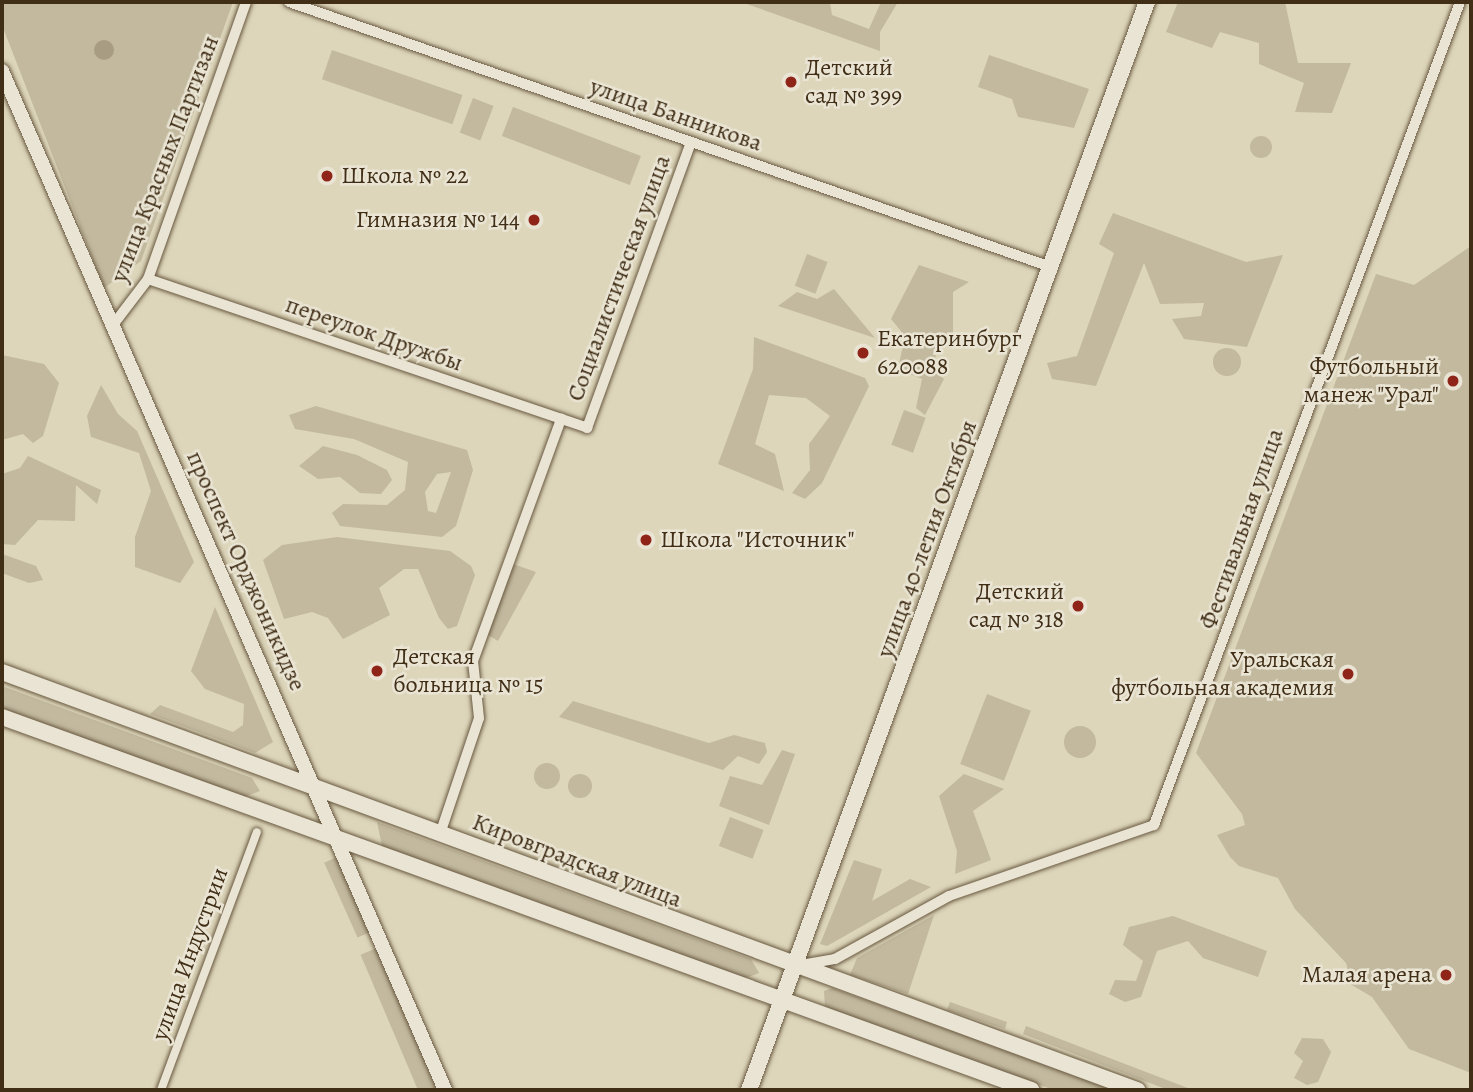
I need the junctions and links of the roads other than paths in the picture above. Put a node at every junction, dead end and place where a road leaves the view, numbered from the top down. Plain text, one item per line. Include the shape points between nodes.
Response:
1 (246, 2) edge
2 (289, 2) edge
3 (1147, 2) edge
4 (1460, 2) edge
5 (2, 71) edge
6 (5, 89) edge
7 (691, 143) junction
8 (1051, 267) junction
9 (148, 279) junction
10 (113, 325) junction
11 (561, 419) junction
12 (587, 428) joint
13 (2, 672) edge
14 (2, 717) edge
15 (316, 790) junction
16 (257, 832) dead end
17 (440, 834) junction
18 (338, 839) junction
19 (795, 967) junction
20 (782, 1000) junction
21 (161, 1090) edge
22 (445, 1090) edge
23 (749, 1090) edge
24 (1031, 1090) edge
25 (1138, 1090) edge

1 - 9 street, улица Красных Партизан
2 - 7 street, улица Банникова
3 - 8 main road, улица 40-летия Октября
4 - 19 street, Фестивальная улица via 1154,825 949,896 835,959
5 - 6 street, проспект Орджоникидзе
6 - 10 street, проспект Орджоникидзе
7 - 8 street, улица Банникова
7 - 12 street, Социалистическая улица
8 - 19 main road, улица 40-летия Октября
9 - 10 street, улица Красных Партизан
9 - 11 street, переулок Дружбы
10 - 15 street, проспект Орджоникидзе
11 - 12 street, переулок Дружбы
11 - 17 street, Социалистическая улица via 472,661 479,718
13 - 15 main road, Кировградская улица
14 - 18 main road
15 - 17 main road, Кировградская улица
15 - 18 street, проспект Орджоникидзе
16 - 21 street, улица Индустрии
17 - 19 main road, Кировградская улица
18 - 20 main road
18 - 22 street, проспект Орджоникидзе
19 - 20 main road, улица 40-летия Октября
19 - 25 main road, Кировградская улица
20 - 23 main road, улица 40-летия Октября
20 - 24 main road

